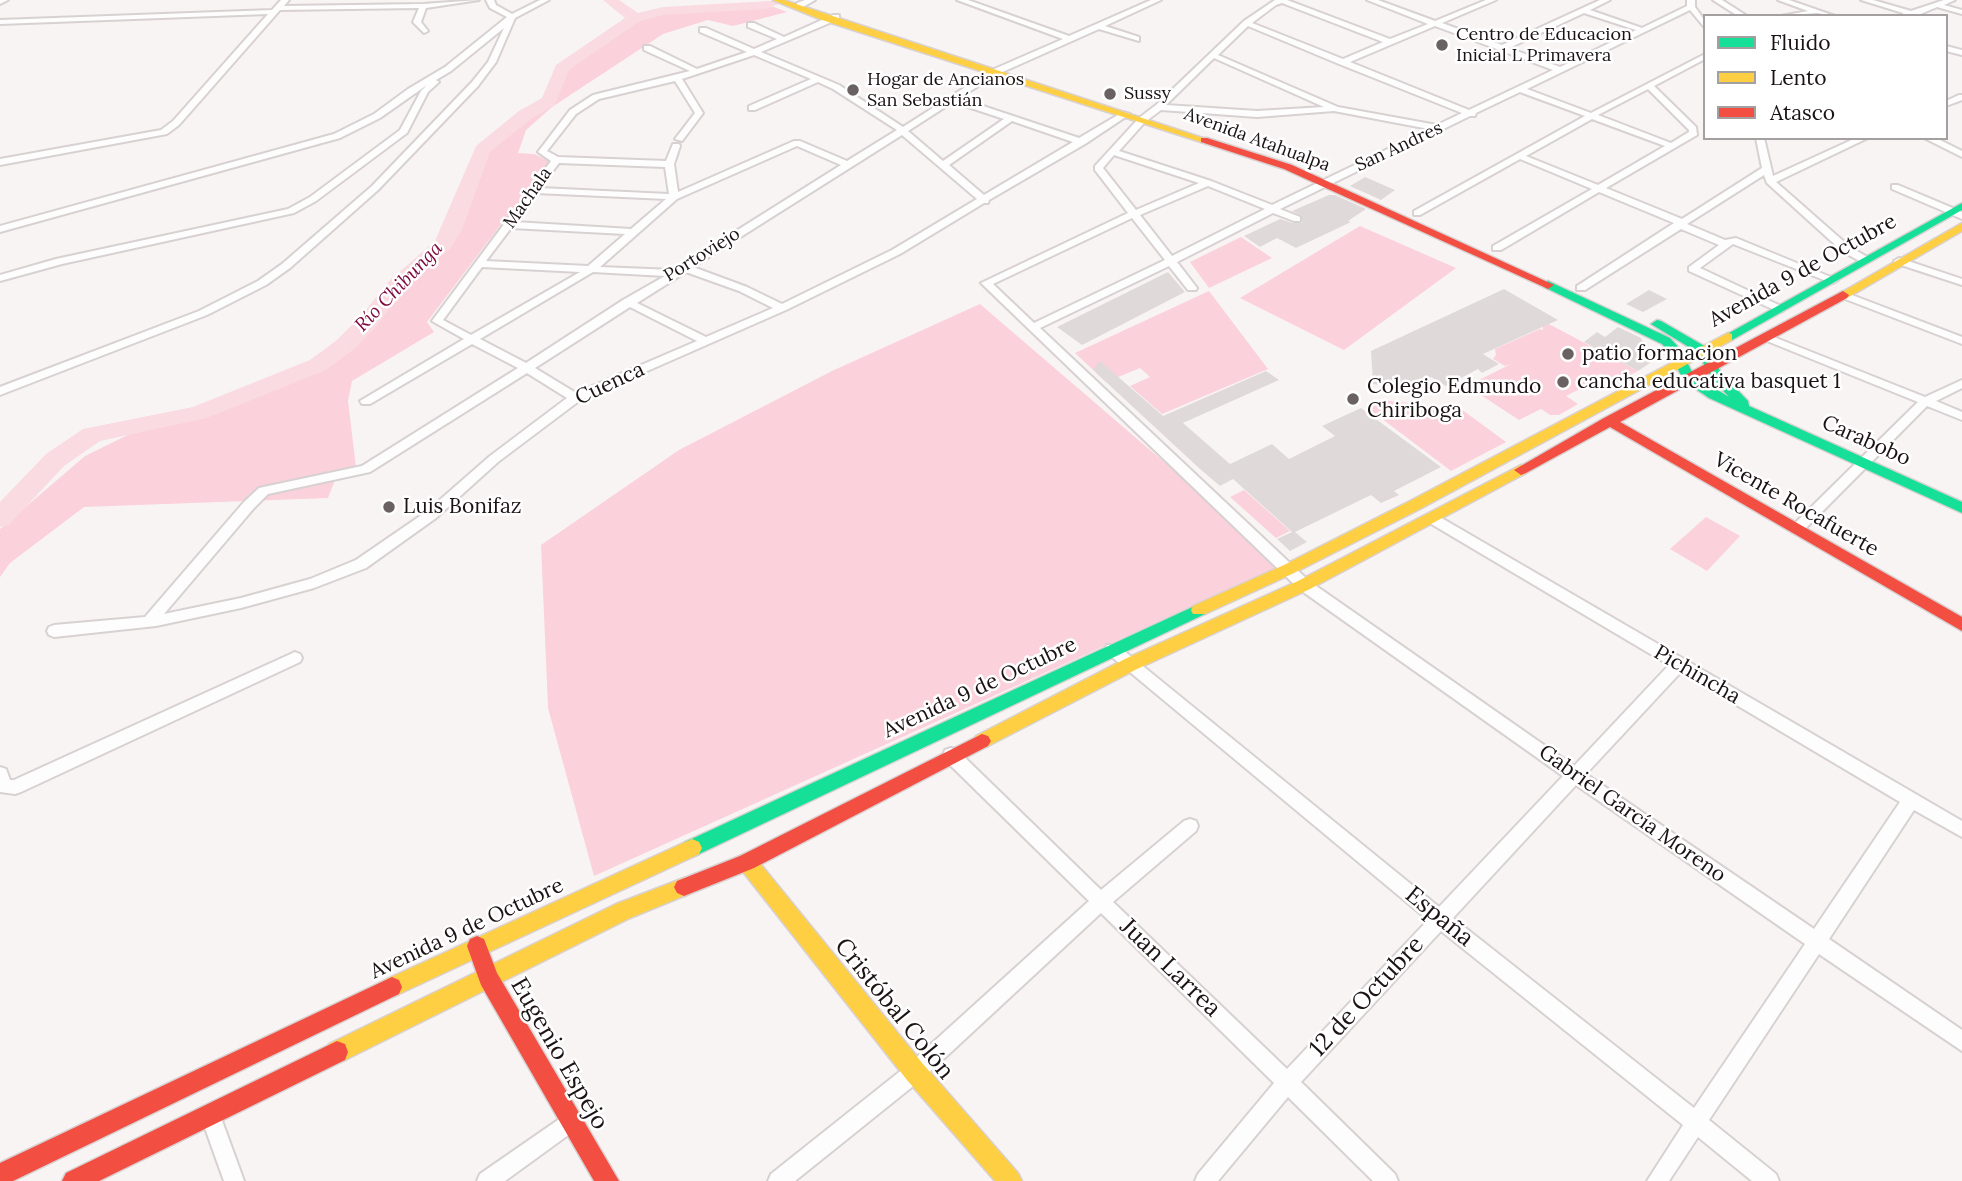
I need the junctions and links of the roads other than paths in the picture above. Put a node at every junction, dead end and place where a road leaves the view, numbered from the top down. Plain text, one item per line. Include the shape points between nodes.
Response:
1 (285, 0) edge
2 (475, 0) edge
3 (490, 0) edge
4 (545, 0) edge
5 (961, 0) edge
6 (1157, 0) edge
7 (1282, 0) edge
8 (1371, 0) edge
9 (1492, 0) edge
10 (1606, 0) edge
11 (1717, 0) edge
12 (1782, 0) edge
13 (1865, 0) edge
14 (1944, 2) edge
15 (795, 3) edge
16 (1691, 4) edge
17 (423, 6) junction
18 (277, 10) junction
19 (1583, 10) junction
20 (1816, 11) junction
21 (1962, 12) edge
22 (1741, 14) edge
23 (1797, 14) edge
24 (1826, 14) edge
25 (1906, 14) edge
26 (1912, 14) edge
27 (512, 18) junction
28 (832, 18) junction
29 (0, 22) edge
30 (1247, 23) junction
31 (1434, 23) junction
32 (1703, 23) edge
33 (751, 26) dead end
34 (1098, 26) junction
35 (703, 30) dead end
36 (1642, 30) junction
37 (424, 31) dead end
38 (783, 39) junction
39 (1069, 39) junction
40 (1136, 39) dead end
41 (1390, 42) junction
42 (648, 48) dead end
43 (1502, 48) junction
44 (754, 52) junction
45 (1213, 55) junction
46 (1703, 57) edge
47 (1342, 61) junction
48 (448, 69) junction
49 (1559, 69) junction
50 (1000, 70) junction
51 (696, 71) junction
52 (677, 78) junction
53 (818, 79) junction
54 (1649, 85) junction
55 (1520, 89) junction
56 (953, 99) junction
57 (752, 108) dead end
58 (1336, 109) junction
59 (1150, 113) junction
60 (1126, 114) junction
61 (1472, 114) junction
62 (1591, 116) junction
63 (1011, 118) junction
64 (1437, 128) junction
65 (902, 130) junction
66 (1760, 140) edge
67 (1860, 140) edge
68 (1932, 140) edge
69 (1082, 142) junction
70 (1672, 146) junction
71 (1113, 152) junction
72 (1962, 154) edge
73 (1519, 156) junction
74 (555, 160) junction
75 (0, 162) edge
76 (669, 164) junction
77 (849, 165) junction
78 (943, 165) junction
79 (1767, 169) junction
80 (1329, 180) junction
81 (1770, 181) junction
82 (1208, 183) junction
83 (1895, 187) dead end
84 (1600, 188) junction
85 (533, 190) junction
86 (674, 197) junction
87 (985, 201) junction
88 (1270, 209) junction
89 (1958, 212) edge
90 (1417, 213) junction
91 (1133, 214) junction
92 (1297, 219) dead end
93 (1679, 223) junction
94 (510, 225) junction
95 (1962, 226) edge
96 (0, 229) edge
97 (635, 232) junction
98 (1729, 242) junction
99 (1497, 248) junction
100 (1865, 260) junction
101 (1171, 261) junction
102 (1899, 261) junction
103 (479, 264) junction
104 (590, 270) junction
105 (678, 270) junction
106 (0, 278) edge
107 (1833, 280) junction
108 (1962, 282) edge
109 (1192, 288) dead end
110 (1581, 288) junction
111 (1844, 295) junction
112 (627, 302) junction
113 (782, 307) junction
114 (1779, 309) junction
115 (1034, 327) junction
116 (471, 337) junction
117 (1766, 337) junction
118 (706, 341) junction
119 (1962, 341) edge
120 (1702, 350) junction
121 (1682, 360) junction
122 (1710, 365) junction
123 (527, 368) junction
124 (1689, 378) junction
125 (1962, 384) edge
126 (0, 391) edge
127 (575, 398) junction
128 (366, 401) dead end
129 (1926, 401) junction
130 (1751, 412) junction
131 (1962, 416) edge
132 (1609, 421) junction
133 (1865, 462) junction
134 (1962, 508) edge
135 (1433, 519) junction
136 (1797, 529) junction
137 (1289, 569) junction
138 (1304, 585) junction
139 (149, 622) junction
140 (1962, 625) edge
141 (54, 631) dead end
142 (1112, 649) junction
143 (295, 658) dead end
144 (1130, 664) junction
145 (1679, 664) junction
146 (951, 755) junction
147 (0, 774) edge
148 (1574, 775) junction
149 (1911, 800) junction
150 (1190, 826) dead end
151 (1962, 830) edge
152 (747, 862) junction
153 (1101, 901) junction
154 (1440, 919) junction
155 (1816, 941) junction
156 (477, 946) junction
157 (488, 978) junction
158 (1962, 1041) edge
159 (915, 1072) junction
160 (1287, 1083) junction
161 (210, 1114) junction
162 (571, 1121) junction
163 (1697, 1122) junction
164 (0, 1175) edge
165 (74, 1181) edge
166 (234, 1181) edge
167 (487, 1181) edge
168 (607, 1181) edge
169 (778, 1181) edge
170 (1010, 1181) edge
171 (1205, 1181) edge
172 (1388, 1181) edge
173 (1657, 1181) edge
174 (1769, 1181) edge

1 - 18 street
2 - 17 street
3 - 27 street
4 - 27 street
5 - 39 street
6 - 34 street, Portoviejo
7 - 30 street
7 - 41 street
8 - 31 street
9 - 31 street
10 - 19 street
11 - 22 street
12 - 20 street
13 - 25 street
14 - 21 street
14 - 26 street
15 - 28 main road, Avenida Atahualpa
16 - 32 street
16 - 36 street, San Andres
17 - 18 street
17 - 37 street via 417,22
18 - 29 street
18 - 75 street via 164,132
19 - 36 street
19 - 43 street
20 - 23 street
20 - 24 street
27 - 48 street
27 - 126 street via 492,62 475,83 375,188 286,266 203,313
28 - 38 street, Machala
28 - 50 main road, Avenida Atahualpa
30 - 45 street
30 - 47 street
31 - 41 street
31 - 43 street
33 - 38 street
34 - 39 street, Portoviejo
34 - 40 street
35 - 44 street
36 - 49 street, San Andres
38 - 44 street, Machala
39 - 50 street, Portoviejo
41 - 47 street
42 - 51 street
43 - 49 street
44 - 51 street, Machala
44 - 53 street
45 - 58 street
45 - 59 street
46 - 54 street
47 - 61 street
48 - 96 street via 377,116 337,136
48 - 106 street via 425,91 404,131 291,211
49 - 55 street, San Andres
50 - 56 street, Portoviejo
50 - 59 main road, Avenida Atahualpa
50 - 60 main road, Avenida Atahualpa
51 - 52 street, Machala
52 - 74 street, Machala via 587,102 573,112 542,152
52 - 76 street via 699,113 677,142
53 - 57 street
53 - 65 street
54 - 62 street
54 - 70 street via 1695,131
55 - 61 street, San Andres
55 - 62 street
56 - 63 street
56 - 65 street, Portoviejo
58 - 59 street
58 - 64 street
59 - 60 main road, Avenida Atahualpa
59 - 71 street
59 - 80 main road, Avenida Atahualpa via 1239,141
60 - 69 street, Cuenca
61 - 64 street, San Andres
62 - 70 street
62 - 73 street
63 - 69 street
63 - 78 street
64 - 80 street, San Andres
65 - 77 street, Portoviejo
65 - 78 street
66 - 79 street
67 - 81 street
68 - 72 street
69 - 87 street, Cuenca
70 - 84 street
71 - 82 street
71 - 91 street via 1098,168
73 - 84 street
73 - 90 street
74 - 76 street
74 - 85 street, Machala
76 - 86 street
77 - 86 street via 797,143
77 - 105 street, Portoviejo
78 - 87 street
79 - 81 street
79 - 93 street
80 - 88 street, San Andres
80 - 90 main road, Avenida Atahualpa
80 - 121 main road, Avenida Atahualpa via 1666,341
81 - 100 street via 1846,250
82 - 88 street
82 - 91 street
83 - 89 street
84 - 93 street
84 - 99 street
85 - 86 street
85 - 94 street, Machala
86 - 97 street
87 - 113 street, Cuenca via 896,252
88 - 92 street
88 - 101 street, San Andres
89 - 100 main road, Avenida 9 de Octubre
90 - 99 main road, Avenida Atahualpa
91 - 101 street
91 - 115 street, Gabriel García Moreno via 986,283
93 - 98 street
93 - 110 street
94 - 97 street
94 - 103 street, Machala
95 - 102 main road, Avenida 9 de Octubre
97 - 104 street
98 - 107 street
98 - 114 street via 1693,269
99 - 110 main road, Avenida Atahualpa
100 - 107 main road, Avenida 9 de Octubre
101 - 109 street
101 - 115 street, San Andres
102 - 108 street
102 - 111 main road, Avenida 9 de Octubre
103 - 104 street
103 - 116 street, Machala via 437,321
104 - 105 street
104 - 116 street
105 - 112 street, Portoviejo
105 - 113 street via 743,289
107 - 114 main road, Avenida 9 de Octubre
110 - 120 main road, Avenida Atahualpa
111 - 117 main road, Avenida 9 de Octubre
111 - 119 street
112 - 118 street
112 - 123 street, Portoviejo
113 - 118 street, Cuenca
114 - 120 main road, Avenida 9 de Octubre
115 - 137 street, Gabriel García Moreno
116 - 123 street, Machala
116 - 128 street
117 - 122 main road, Avenida 9 de Octubre
117 - 129 street
118 - 127 street, Cuenca
120 - 121 main road, Avenida 9 de Octubre
120 - 122 main road, Avenida Atahualpa
121 - 124 main road, Avenida Atahualpa
121 - 137 main road, Avenida 9 de Octubre
122 - 124 main road, Avenida 9 de Octubre
122 - 130 main road, Carabobo
123 - 127 street, Machala
123 - 139 street, Portoviejo via 366,468 264,491
124 - 130 main road, Carabobo
124 - 132 main road, Avenida 9 de Octubre
125 - 129 street
127 - 139 street, Cuenca via 494,459 431,515 361,564 314,583
129 - 131 street
129 - 133 street
130 - 133 main road, Carabobo
132 - 135 main road, Avenida 9 de Octubre
132 - 136 main road, Vicente Rocafuerte
133 - 134 main road, Carabobo
133 - 136 street
135 - 138 main road, Avenida 9 de Octubre
135 - 145 street, Pichincha
136 - 140 main road, Vicente Rocafuerte
137 - 138 street, Gabriel García Moreno
137 - 142 main road, Avenida 9 de Octubre
138 - 144 main road, Avenida 9 de Octubre
138 - 148 street, Gabriel García Moreno
139 - 141 street, Cuenca
142 - 144 street, España
142 - 156 main road, Avenida 9 de Octubre
143 - 147 street via 15,787 5,787
144 - 146 main road, Avenida 9 de Octubre
144 - 154 street, España
145 - 148 street, 12 de Octubre
145 - 149 street, Pichincha
146 - 152 main road, Avenida 9 de Octubre
146 - 153 street, Juan Larrea
148 - 154 street, 12 de Octubre
148 - 155 street, Gabriel García Moreno
149 - 151 street, Pichincha
149 - 155 street
150 - 153 street
152 - 157 main road, Avenida 9 de Octubre via 623,911
152 - 159 main road, Cristóbal Colón
153 - 159 street
153 - 160 street, Juan Larrea
154 - 160 street, 12 de Octubre
154 - 163 street, España
155 - 158 street, Gabriel García Moreno
155 - 163 street
156 - 157 main road, Eugenio Espejo
156 - 164 main road, Avenida 9 de Octubre
157 - 161 main road, Avenida 9 de Octubre
157 - 162 main road, Eugenio Espejo
159 - 169 street
159 - 170 main road, Cristóbal Colón
160 - 171 street, 12 de Octubre
160 - 172 street, Juan Larrea
161 - 165 main road, Avenida 9 de Octubre
161 - 166 street
162 - 167 street
162 - 168 main road, Eugenio Espejo
163 - 173 street
163 - 174 street, España

